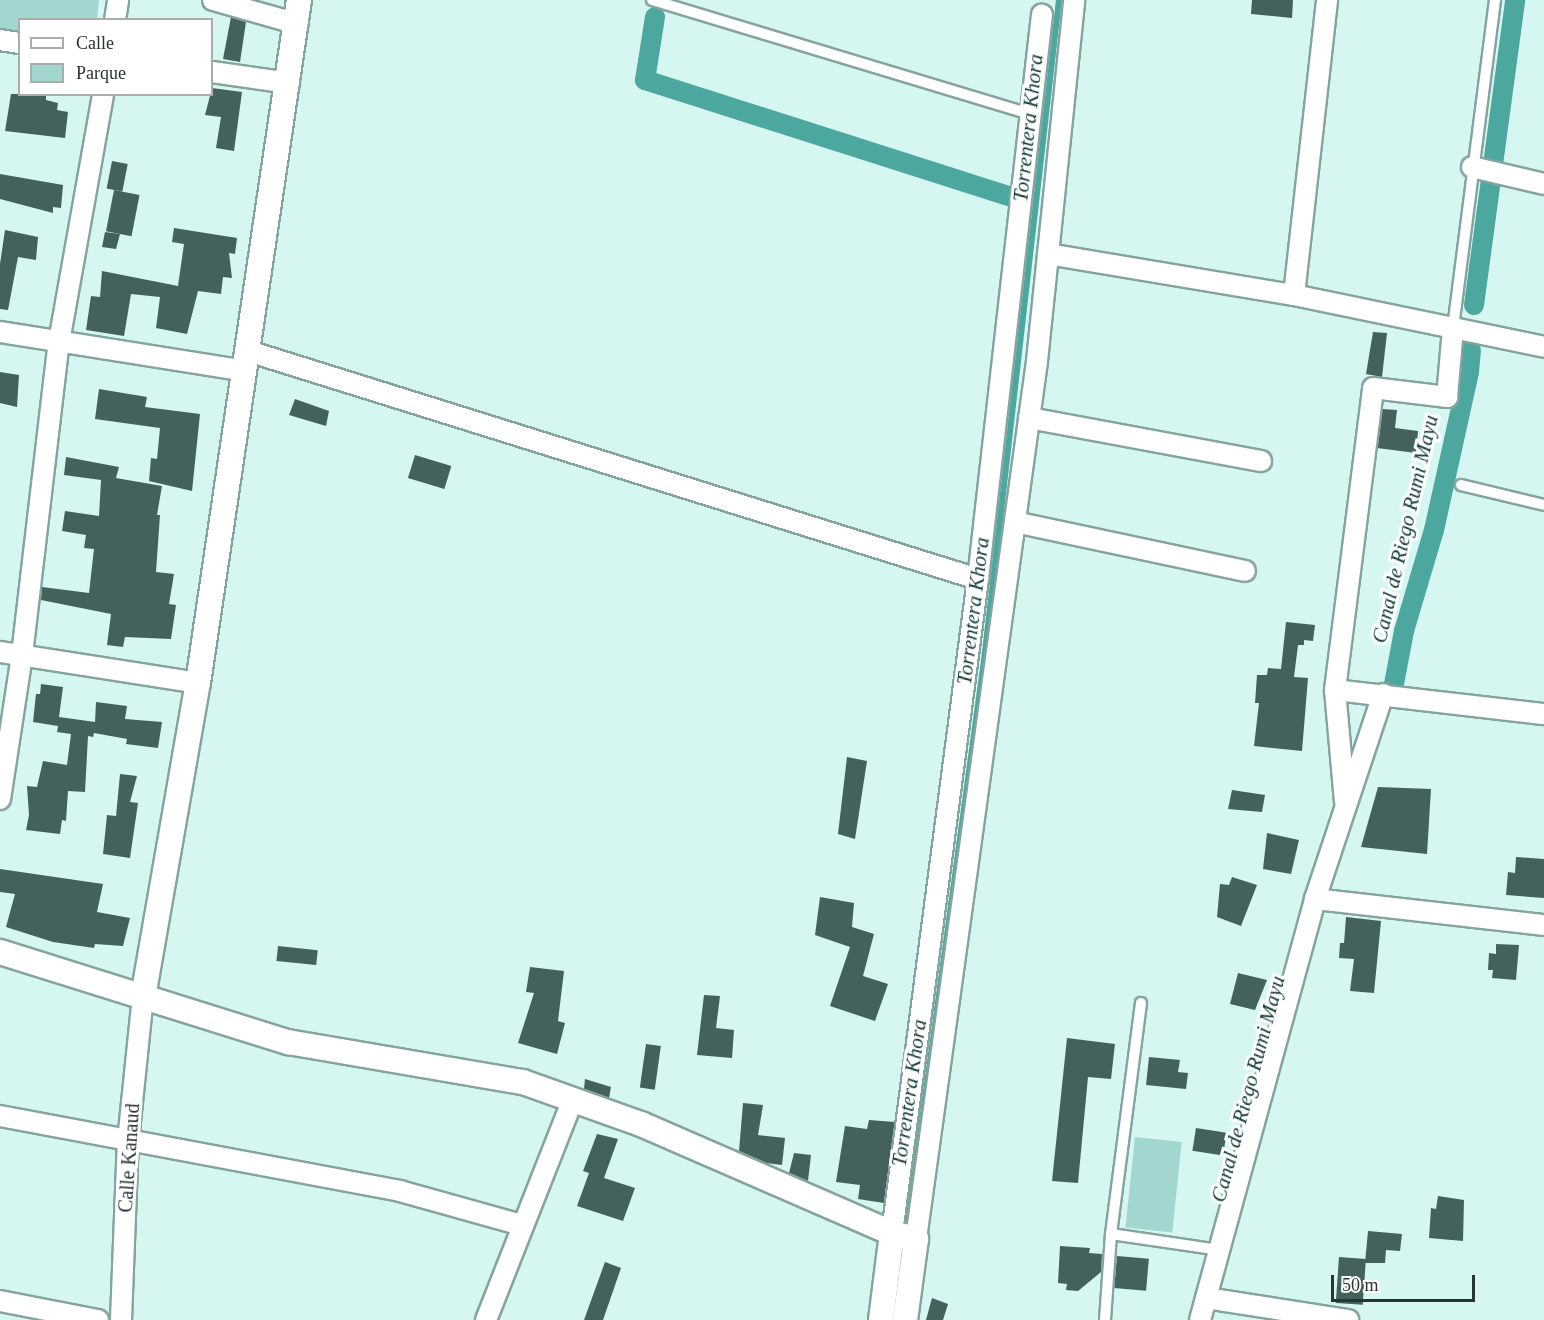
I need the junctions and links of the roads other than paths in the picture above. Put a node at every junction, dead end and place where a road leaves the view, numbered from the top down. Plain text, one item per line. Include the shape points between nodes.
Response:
1 (118, 0) edge
2 (213, 0) edge
3 (299, 0) edge
4 (652, 0) edge
5 (1074, 0) edge
6 (1327, 0) edge
7 (1495, 0) edge
8 (664, 2) edge
9 (1043, 7) edge
10 (115, 18) edge
11 (298, 24) junction
12 (0, 40) edge
13 (18, 43) edge
14 (213, 72) edge
15 (289, 83) junction
16 (103, 96) edge
17 (1029, 114) junction
18 (1473, 167) junction
19 (1544, 184) edge
20 (1047, 254) junction
21 (1294, 296) junction
22 (1453, 328) junction
23 (0, 332) edge
24 (59, 342) junction
25 (1544, 347) edge
26 (247, 361) junction
27 (1029, 418) junction
28 (1261, 461) dead end
29 (1461, 486) dead end
30 (1544, 505) edge
31 (1015, 522) junction
32 (1245, 571) dead end
33 (978, 579) junction
34 (0, 652) edge
35 (22, 655) junction
36 (198, 683) junction
37 (1335, 690) junction
38 (1383, 694) junction
39 (1544, 714) edge
40 (0, 800) edge
41 (1346, 810) junction
42 (1315, 899) junction
43 (1544, 925) edge
44 (0, 952) edge
45 (142, 997) junction
46 (1142, 1003) dead end
47 (573, 1100) junction
48 (0, 1116) edge
49 (128, 1141) junction
50 (522, 1225) junction
51 (892, 1233) junction
52 (1111, 1234) junction
53 (916, 1239) junction
54 (1219, 1250) junction
55 (1206, 1298) junction
56 (0, 1301) edge
57 (98, 1320) edge
58 (121, 1320) edge
59 (486, 1320) edge
60 (881, 1320) edge
61 (905, 1320) edge
62 (1105, 1320) edge
63 (1200, 1320) edge
64 (1348, 1320) edge

1 - 10 street
2 - 11 street
3 - 11 street
4 - 8 lane
5 - 20 street
6 - 21 street
7 - 18 lane
8 - 17 lane
9 - 17 street
11 - 15 street
12 - 13 street
14 - 15 street
15 - 26 street
16 - 24 street
17 - 33 street
18 - 19 street
18 - 22 lane
20 - 21 street
20 - 27 street
21 - 22 street
22 - 25 street
22 - 37 street via 1446,397 1373,388
23 - 24 street
24 - 26 street
24 - 35 street
26 - 33 street
26 - 36 street
27 - 28 street
27 - 31 street
29 - 30 lane
31 - 32 street
31 - 53 street
33 - 51 street
34 - 35 street
35 - 36 street
35 - 40 street
36 - 45 street
37 - 38 street
37 - 41 street
38 - 39 street
38 - 41 street
41 - 42 street
42 - 43 street
42 - 54 street
44 - 45 street
45 - 47 street via 288,1042 523,1082
45 - 49 street, Calle Kanaud
46 - 52 lane
47 - 50 street
47 - 51 street via 641,1124
48 - 49 street
49 - 50 street via 400,1191
49 - 58 street, Calle Kanaud
50 - 59 street
51 - 53 street
51 - 60 street
52 - 54 lane
52 - 62 lane
53 - 61 street
54 - 55 street
55 - 63 street
55 - 64 street
56 - 57 street

